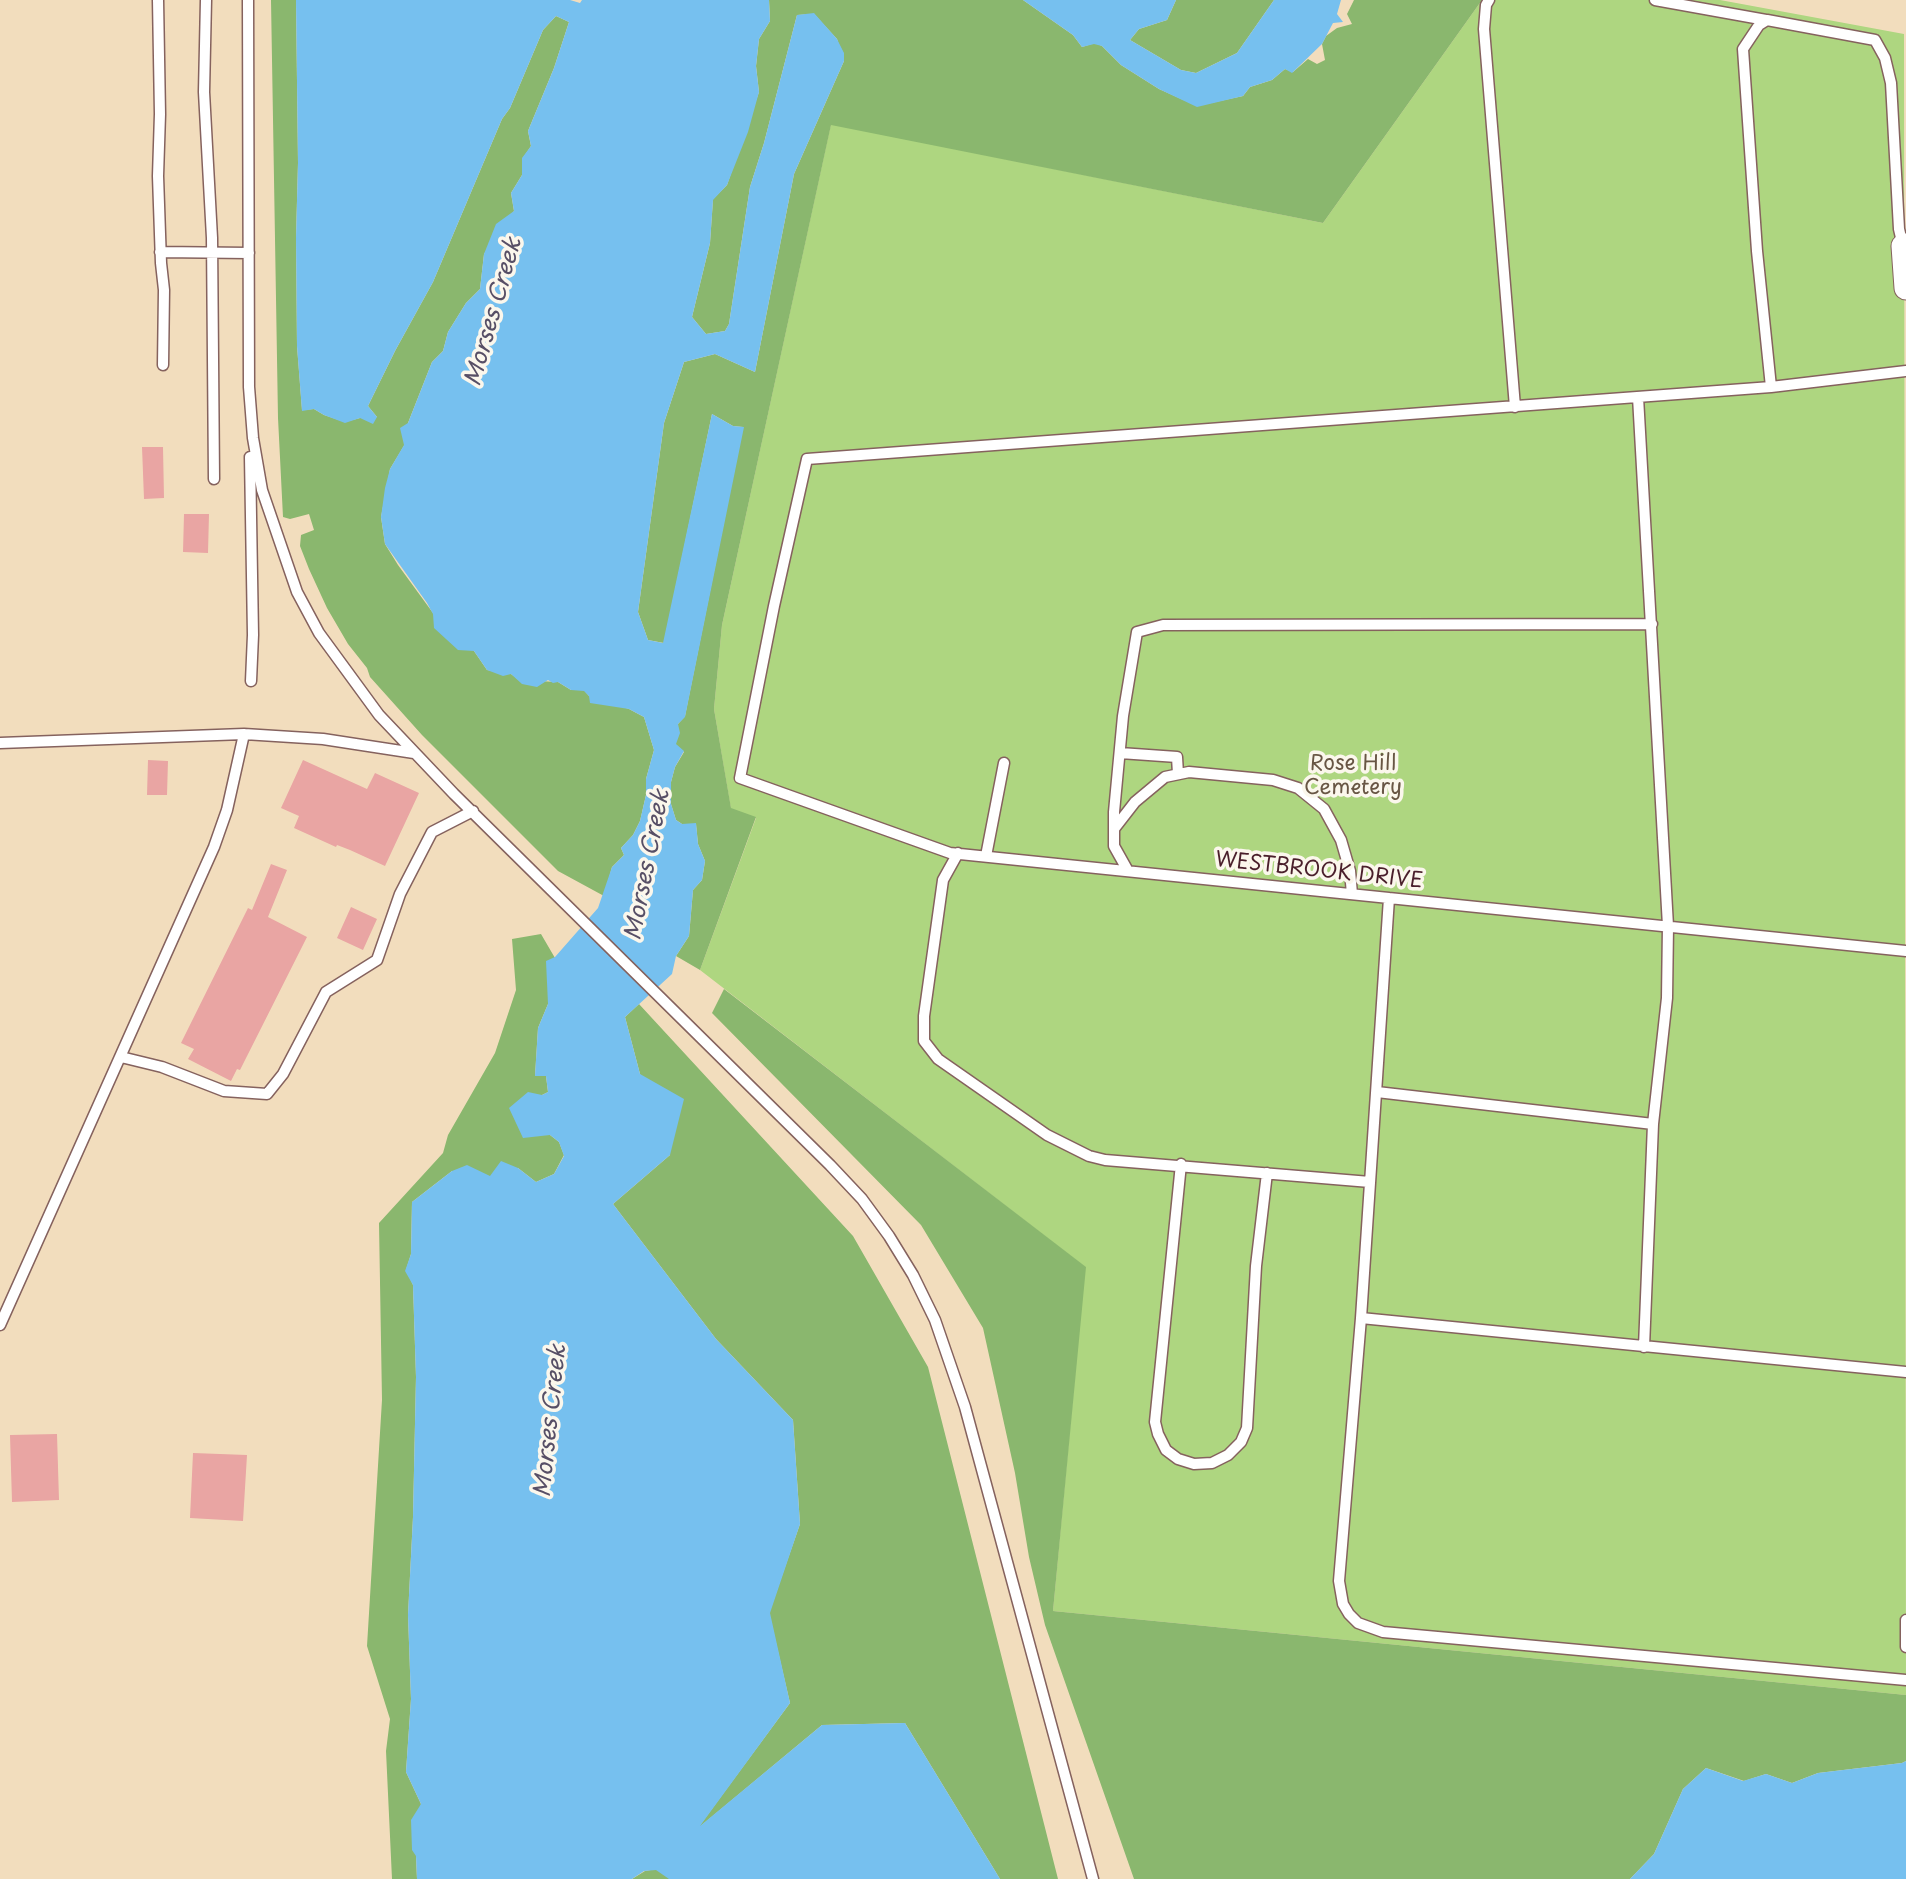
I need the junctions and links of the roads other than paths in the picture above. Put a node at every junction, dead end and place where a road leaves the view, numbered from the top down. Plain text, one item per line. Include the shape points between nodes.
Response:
1 (158, 0) edge
2 (206, 0) edge
3 (248, 0) edge
4 (1489, 0) edge
5 (1655, 0) edge
6 (1767, 20) junction
7 (1904, 246) edge
8 (160, 252) junction
9 (212, 253) junction
10 (249, 253) junction
11 (1906, 288) edge
12 (163, 365) dead end
13 (1906, 371) edge
14 (249, 387) junction
15 (1771, 387) junction
16 (1638, 397) junction
17 (1515, 407) junction
18 (214, 480) dead end
19 (1652, 624) junction
20 (251, 681) dead end
21 (244, 734) junction
22 (0, 743) edge
23 (414, 753) junction
24 (1119, 753) junction
25 (1004, 763) dead end
26 (1178, 774) junction
27 (473, 811) junction
28 (1114, 829) junction
29 (958, 853) junction
30 (986, 856) junction
31 (1128, 871) junction
32 (1352, 894) junction
33 (1389, 898) junction
34 (1668, 926) junction
35 (1906, 951) edge
36 (121, 1057) junction
37 (1377, 1092) junction
38 (1653, 1124) junction
39 (1181, 1164) junction
40 (1267, 1173) junction
41 (1370, 1182) junction
42 (1360, 1318) junction
43 (0, 1325) edge
44 (1644, 1347) junction
45 (1906, 1372) edge
46 (1906, 1620) edge
47 (1906, 1647) edge
48 (1906, 1680) edge
49 (1093, 1879) edge

1 - 8 lane
2 - 9 lane via 204,92
3 - 10 lane
4 - 17 lane via 1484,29
5 - 6 lane
6 - 7 lane via 1875,40 1891,83 1899,229
6 - 15 lane via 1743,49
7 - 11 street
8 - 9 lane
8 - 12 lane
9 - 10 lane
9 - 18 lane
10 - 14 lane
13 - 15 lane
14 - 20 lane
14 - 23 lane via 262,490 297,592 348,676
15 - 16 lane
16 - 17 lane
16 - 19 lane
17 - 29 lane, WESTBROOK DRIVE via 807,458 740,778
19 - 24 lane via 1163,625 1137,632
19 - 34 lane
21 - 22 lane
21 - 23 lane via 323,739
21 - 36 lane via 214,847
23 - 27 lane
24 - 26 lane via 1177,757
24 - 28 lane
25 - 30 lane
26 - 28 lane via 1165,777 1135,802
26 - 32 lane via 1273,780 1298,789 1324,809 1341,840
27 - 36 lane via 432,832 400,894 377,960 326,992 283,1074 267,1094 224,1091
27 - 49 lane via 862,1199 913,1275 965,1407
28 - 31 lane via 1114,846
29 - 30 lane, WESTBROOK DRIVE
29 - 39 lane via 943,880 924,1016 930,1051 1060,1143 1105,1160
30 - 31 lane, WESTBROOK DRIVE
31 - 32 lane, WESTBROOK DRIVE
32 - 33 lane, WESTBROOK DRIVE
33 - 34 lane, WESTBROOK DRIVE
33 - 37 lane
34 - 35 lane, WESTBROOK DRIVE
34 - 38 lane via 1667,998
36 - 43 lane
37 - 38 lane
37 - 41 lane
38 - 44 lane
39 - 40 lane
39 - 40 lane via 1155,1422 1166,1450 1194,1464 1212,1463 1228,1455 1247,1428 1256,1266
40 - 41 lane
41 - 42 lane
42 - 44 lane
42 - 48 lane via 1339,1581 1343,1604 1358,1623 1384,1632
44 - 45 lane
46 - 47 lane

